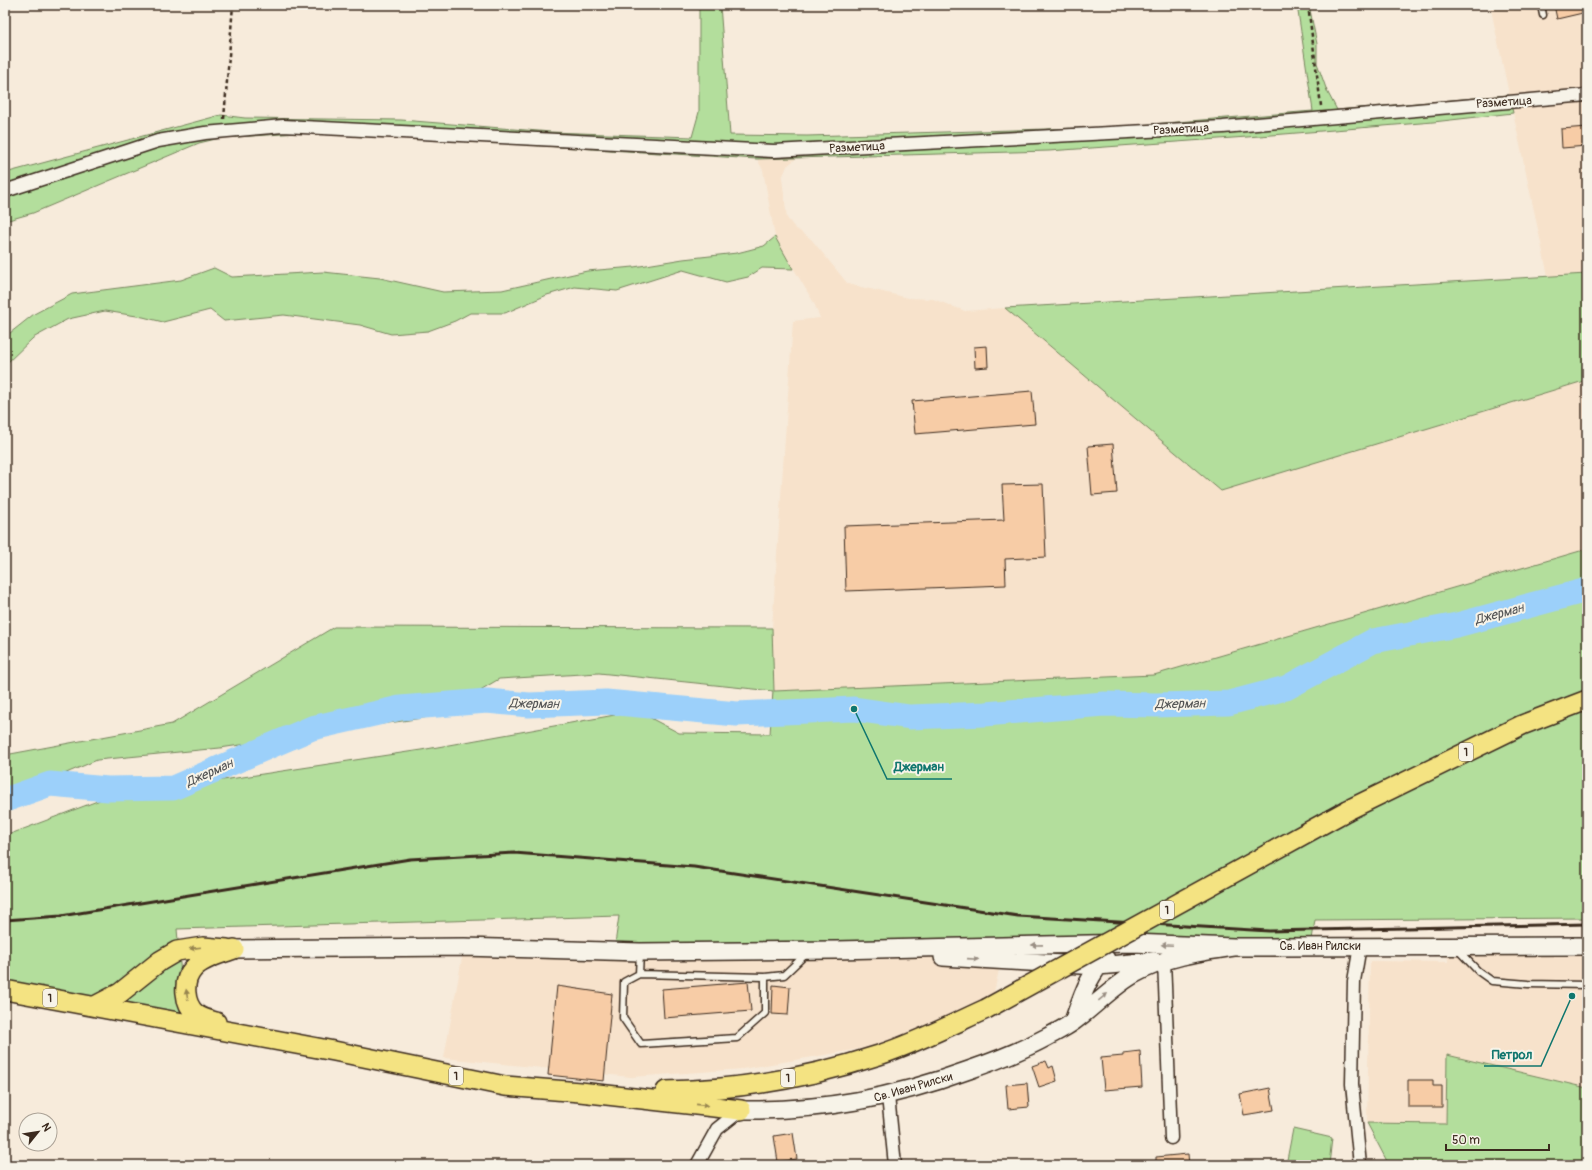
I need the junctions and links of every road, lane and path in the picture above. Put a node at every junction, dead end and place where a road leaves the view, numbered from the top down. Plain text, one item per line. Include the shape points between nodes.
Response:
1 (233, 5) edge
2 (1308, 5) edge
3 (1541, 5) edge
4 (1543, 15) dead end
5 (1587, 96) edge
6 (1323, 118) junction
7 (223, 132) junction
8 (5, 191) edge
9 (1587, 700) edge
10 (1132, 943) junction
11 (1360, 946) junction
12 (1455, 946) junction
13 (1587, 946) edge
14 (1234, 947) junction
15 (234, 949) junction
16 (809, 950) junction
17 (837, 950) junction
18 (640, 952) junction
19 (1164, 960) junction
20 (1098, 966) junction
21 (639, 974) junction
22 (765, 977) junction
23 (1587, 984) edge
24 (5, 990) edge
25 (95, 1006) junction
26 (1073, 1022) junction
27 (334, 1051) junction
28 (758, 1083) junction
29 (580, 1092) junction
30 (888, 1096) junction
31 (741, 1110) junction
32 (1171, 1138) dead end
33 (697, 1165) edge
34 (895, 1165) edge
35 (1360, 1165) edge

1 - 7 path
2 - 6 path
3 - 4 lane
5 - 6 street, Разметица
6 - 7 street, Разметица via 1223,127 774,151 283,126
7 - 8 street, Разметица via 158,141
9 - 28 main road, 1, bridge via 1522,725 1348,810 986,1009 880,1055 807,1074
14 -> 10 street
10 -> 17 street
10 - 20 street via 1113,953
11 - 12 street, Св. Иван Рилски
11 - 14 street, Св. Иван Рилски
11 - 35 street via 1354,981 1352,1084
12 - 13 street, Св. Иван Рилски
12 - 23 lane via 1478,971 1492,981
14 - 19 street, Св. Иван Рилски
15 - 18 street via 464,947
15 -> 25 main road via 203,947 177,951 160,961 120,993
27 -> 15 main road via 204,1019 195,1014 185,991 192,969
16 - 17 street
16 - 18 street
16 - 22 lane via 784,975
17 -> 20 street
18 - 21 lane
19 - 20 street
26 -> 19 street, Св. Иван Рилски via 1128,978
19 - 32 street
20 - 26 street
21 - 22 lane
21 - 22 lane via 624,982 623,1018 641,1044 736,1038 765,1013
24 - 25 main road, 1
25 - 27 main road, 1
26 - 30 street, Св. Иван Рилски via 1046,1038 986,1064
27 - 29 main road, 1 via 505,1086
28 - 29 main road, 1 via 696,1091
28 - 31 main road via 739,1097 738,1104
29 -> 31 main road
30 - 31 street, Св. Иван Рилски via 815,1108
30 - 34 street
31 - 33 street via 717,1129

